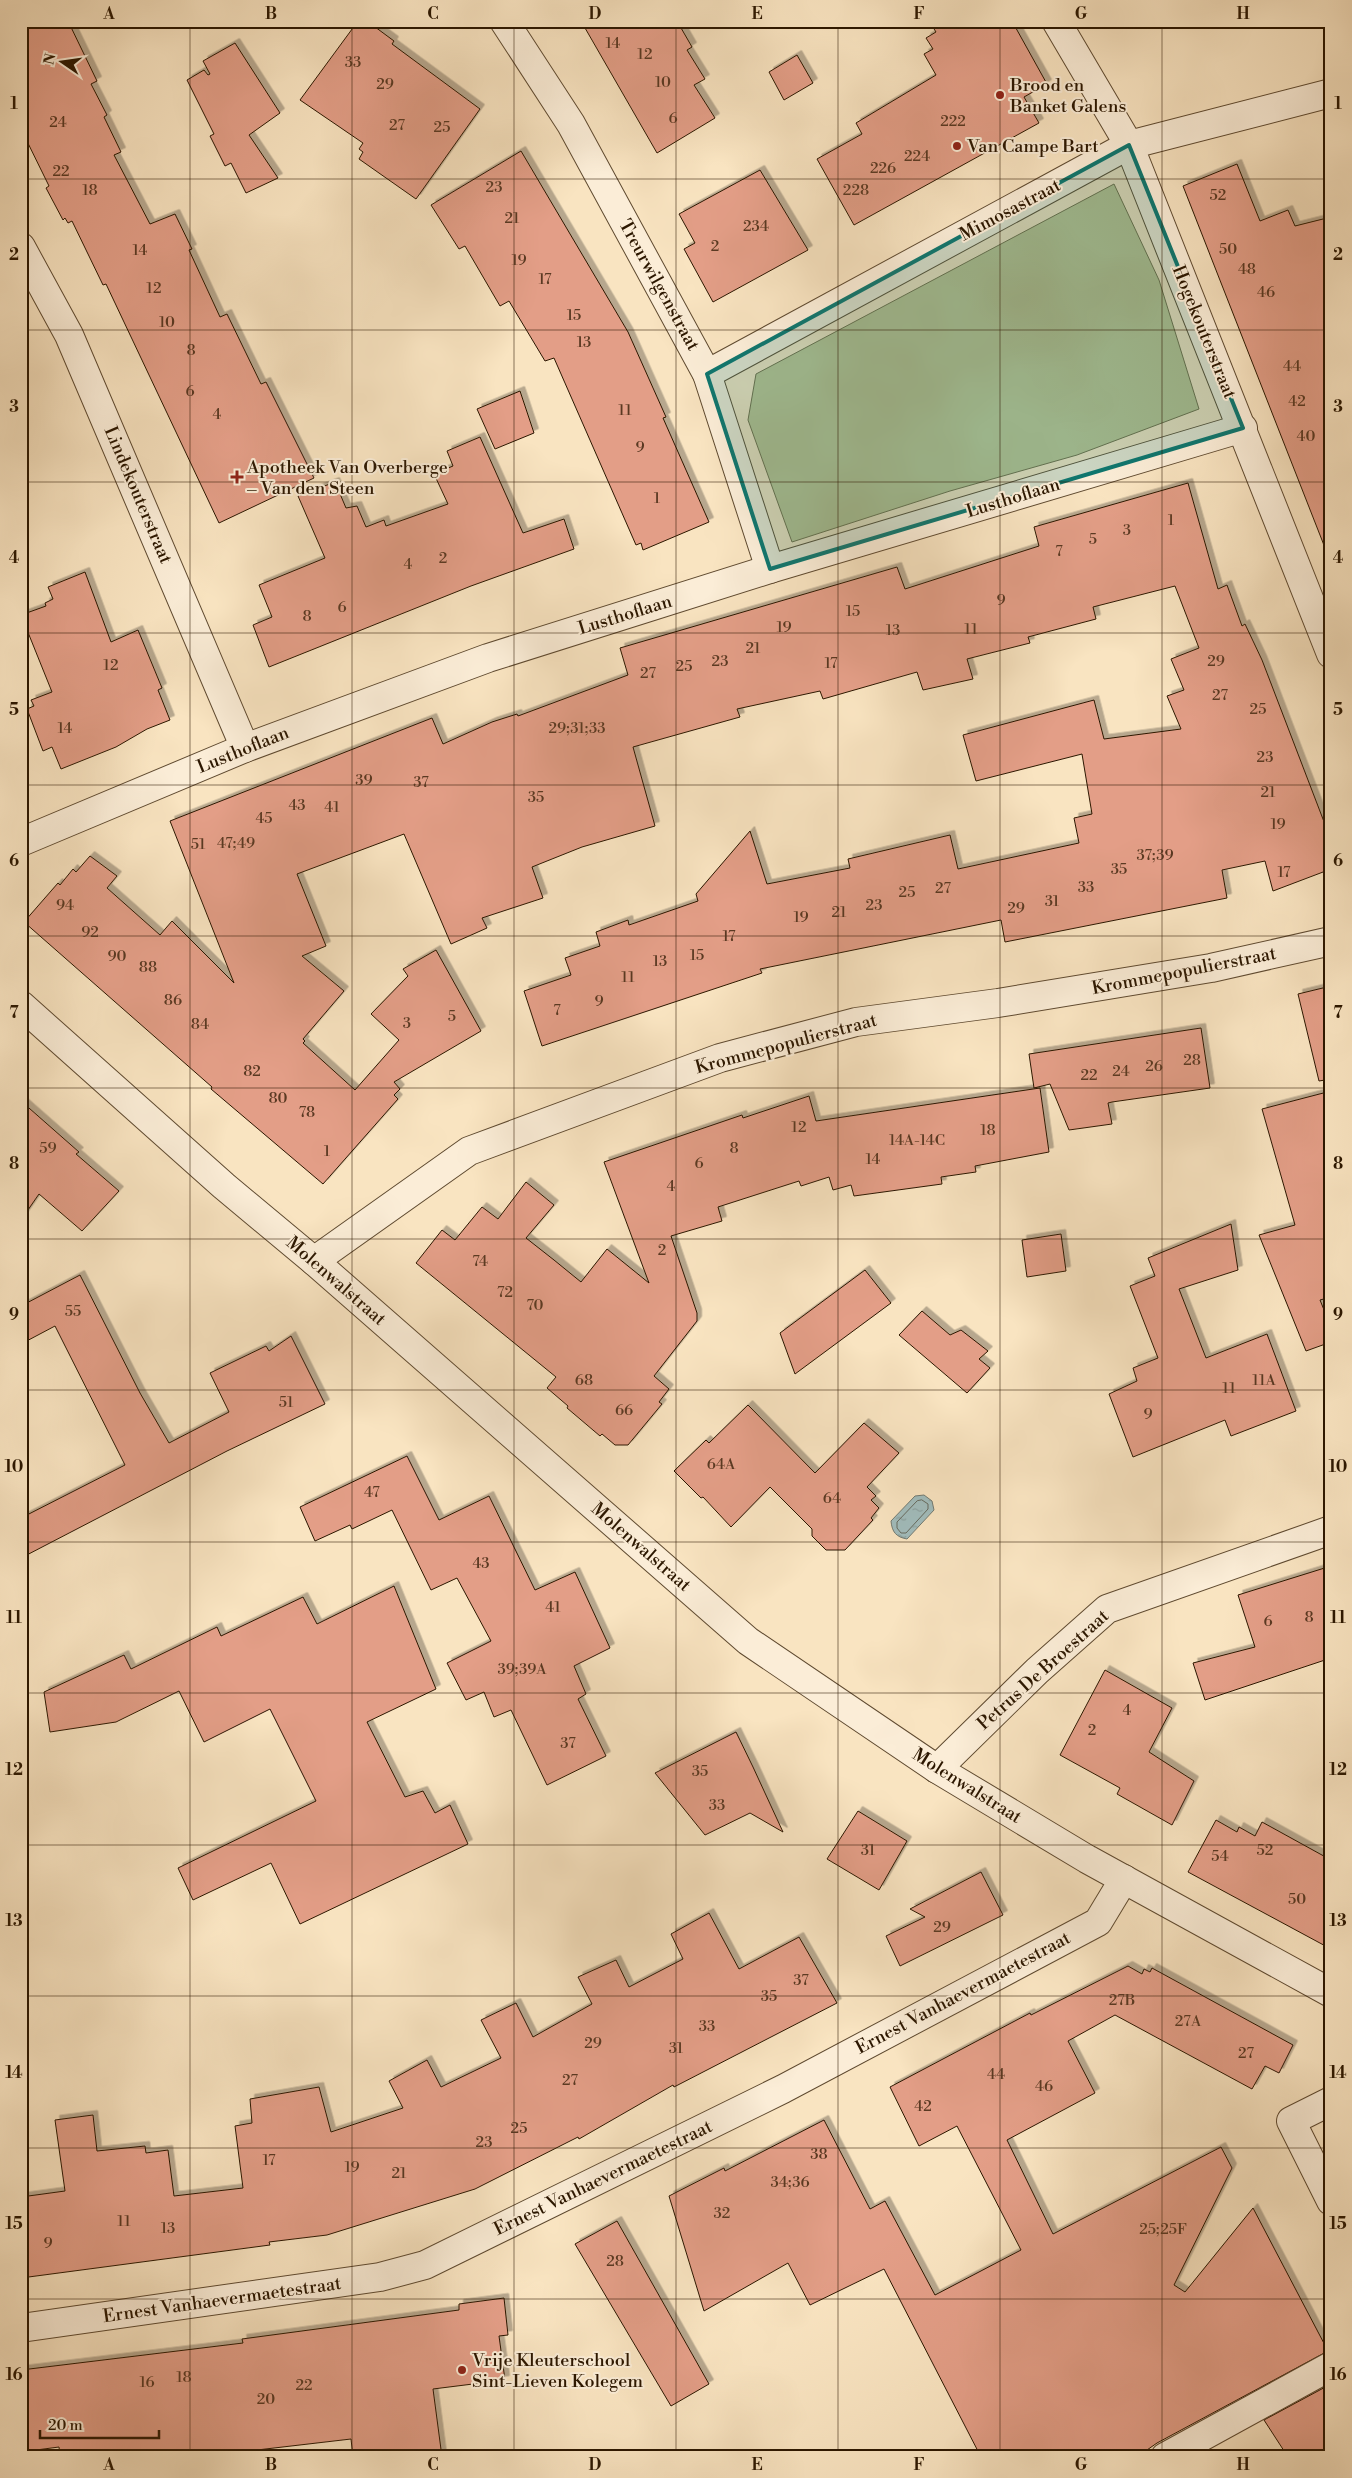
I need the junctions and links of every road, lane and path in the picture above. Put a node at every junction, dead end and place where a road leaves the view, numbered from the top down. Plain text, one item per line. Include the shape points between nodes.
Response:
1 (504, 21) edge
2 (1056, 21) edge
3 (1331, 93) edge
4 (1129, 145) junction
5 (21, 247) edge
6 (707, 374) junction
7 (1243, 428) junction
8 (770, 569) junction
9 (1331, 654) edge
10 (245, 748) junction
11 (21, 842) edge
12 (1331, 941) edge
13 (21, 1005) edge
14 (314, 1261) junction
15 (1331, 1530) edge
16 (937, 1769) junction
17 (1124, 1879) junction
18 (1331, 1992) edge
19 (1331, 2101) edge
20 (1331, 2201) edge
21 (21, 2328) edge
22 (1331, 2366) edge
23 (1165, 2457) edge

1 - 6 street, Treurwilgenstraat via 572,124
2 - 4 street, Hogekouterstraat
3 - 4 street, Mimosastraat
4 - 6 street, Mimosastraat
4 - 7 street, Hogekouterstraat
5 - 10 street, Lindekouterstraat via 70,335
6 - 8 street, Treurwilgenstraat
7 - 8 street, Lusthoflaan
7 - 9 street, Hogekouterstraat
8 - 10 street, Lusthoflaan via 488,658
10 - 11 street, Lusthoflaan
12 - 14 street, Krommepopulierstraat via 1211,968 998,1004 856,1022 720,1058 469,1151
13 - 14 street, Molenwalstraat via 224,1186
14 - 16 street, Molenwalstraat via 748,1641
15 - 16 street, Petrus De Broestraat via 1107,1609 1037,1671
16 - 17 street, Molenwalstraat
17 - 18 street, Molenwalstraat
17 - 21 street, Ernest Vanhaevermaetestraat via 1098,1922 783,2089 425,2265 380,2277
19 - 20 street via 1291,2121
22 - 23 street

